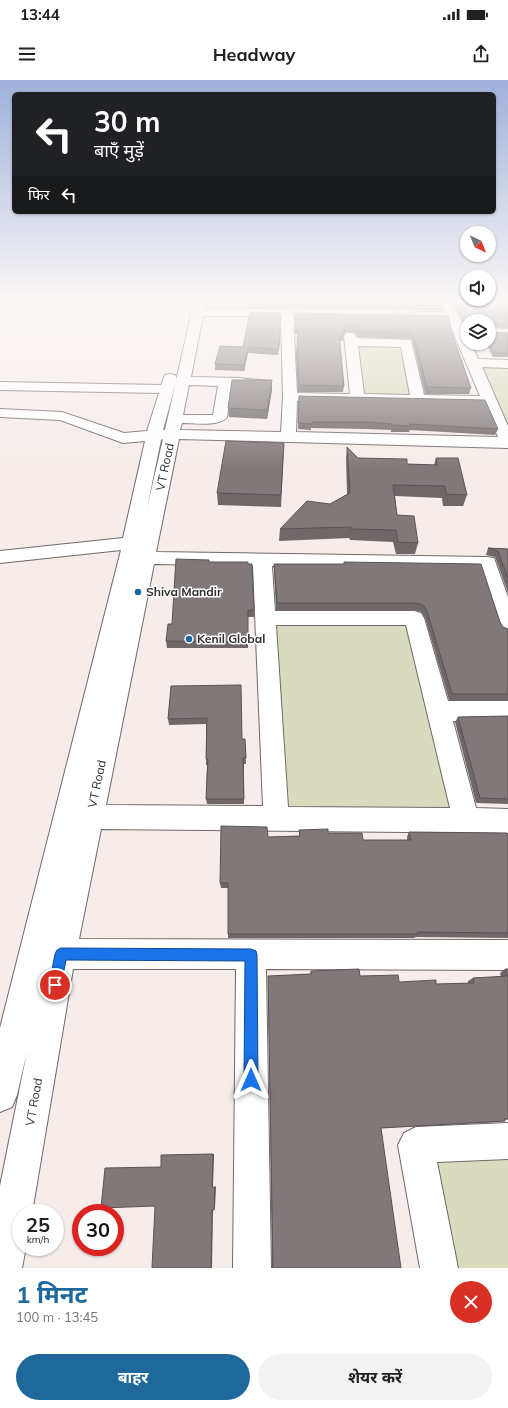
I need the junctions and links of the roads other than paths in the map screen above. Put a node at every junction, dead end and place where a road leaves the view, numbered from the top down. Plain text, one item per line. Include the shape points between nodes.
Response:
1 (182, 357) edge
2 (288, 357) edge
3 (352, 357) edge
4 (411, 357) edge
5 (471, 357) edge
6 (473, 363) junction
7 (508, 364) edge
8 (289, 382) junction
9 (270, 384) edge
10 (175, 385) junction
11 (0, 386) edge
12 (290, 397) junction
13 (357, 397) junction
14 (418, 398) junction
15 (489, 400) junction
16 (0, 413) edge
17 (167, 429) junction
18 (288, 436) junction
19 (508, 442) edge
20 (138, 551) junction
21 (0, 557) edge
22 (262, 560) junction
23 (265, 618) junction
24 (508, 627) edge
25 (439, 711) junction
26 (508, 711) edge
27 (90, 817) junction
28 (276, 818) junction
29 (466, 819) junction
30 (508, 821) edge
31 (61, 954) junction
32 (251, 955) junction
33 (508, 955) edge
34 (0, 1094) edge
35 (508, 1141) edge
36 (3, 1268) edge
37 (252, 1268) edge
38 (440, 1268) edge

1 - 10 street, VT Road
2 - 8 street
3 - 13 street
4 - 14 street
5 - 6 street
6 - 7 street
6 - 15 street
8 - 10 street
8 - 12 street
9 - 17 street via 230,384 224,387 220,417
10 - 11 street
10 - 17 street, VT Road
12 - 13 street
12 - 18 street
13 - 14 street
14 - 15 street
15 - 19 street
16 - 17 street via 62,416 123,438
17 - 18 street
17 - 20 street, VT Road
18 - 19 street
20 - 21 street
20 - 22 street
20 - 27 street, VT Road
20 - 34 street, VT Road
22 - 23 street
22 - 24 street via 487,563
23 - 25 street via 414,618
23 - 28 street
25 - 26 street
25 - 29 street
27 - 28 street
27 - 31 street, VT Road
28 - 29 street
29 - 30 street
31 - 32 street
31 - 36 street, VT Road
32 - 33 street
32 - 37 street
35 - 38 street via 416,1145

